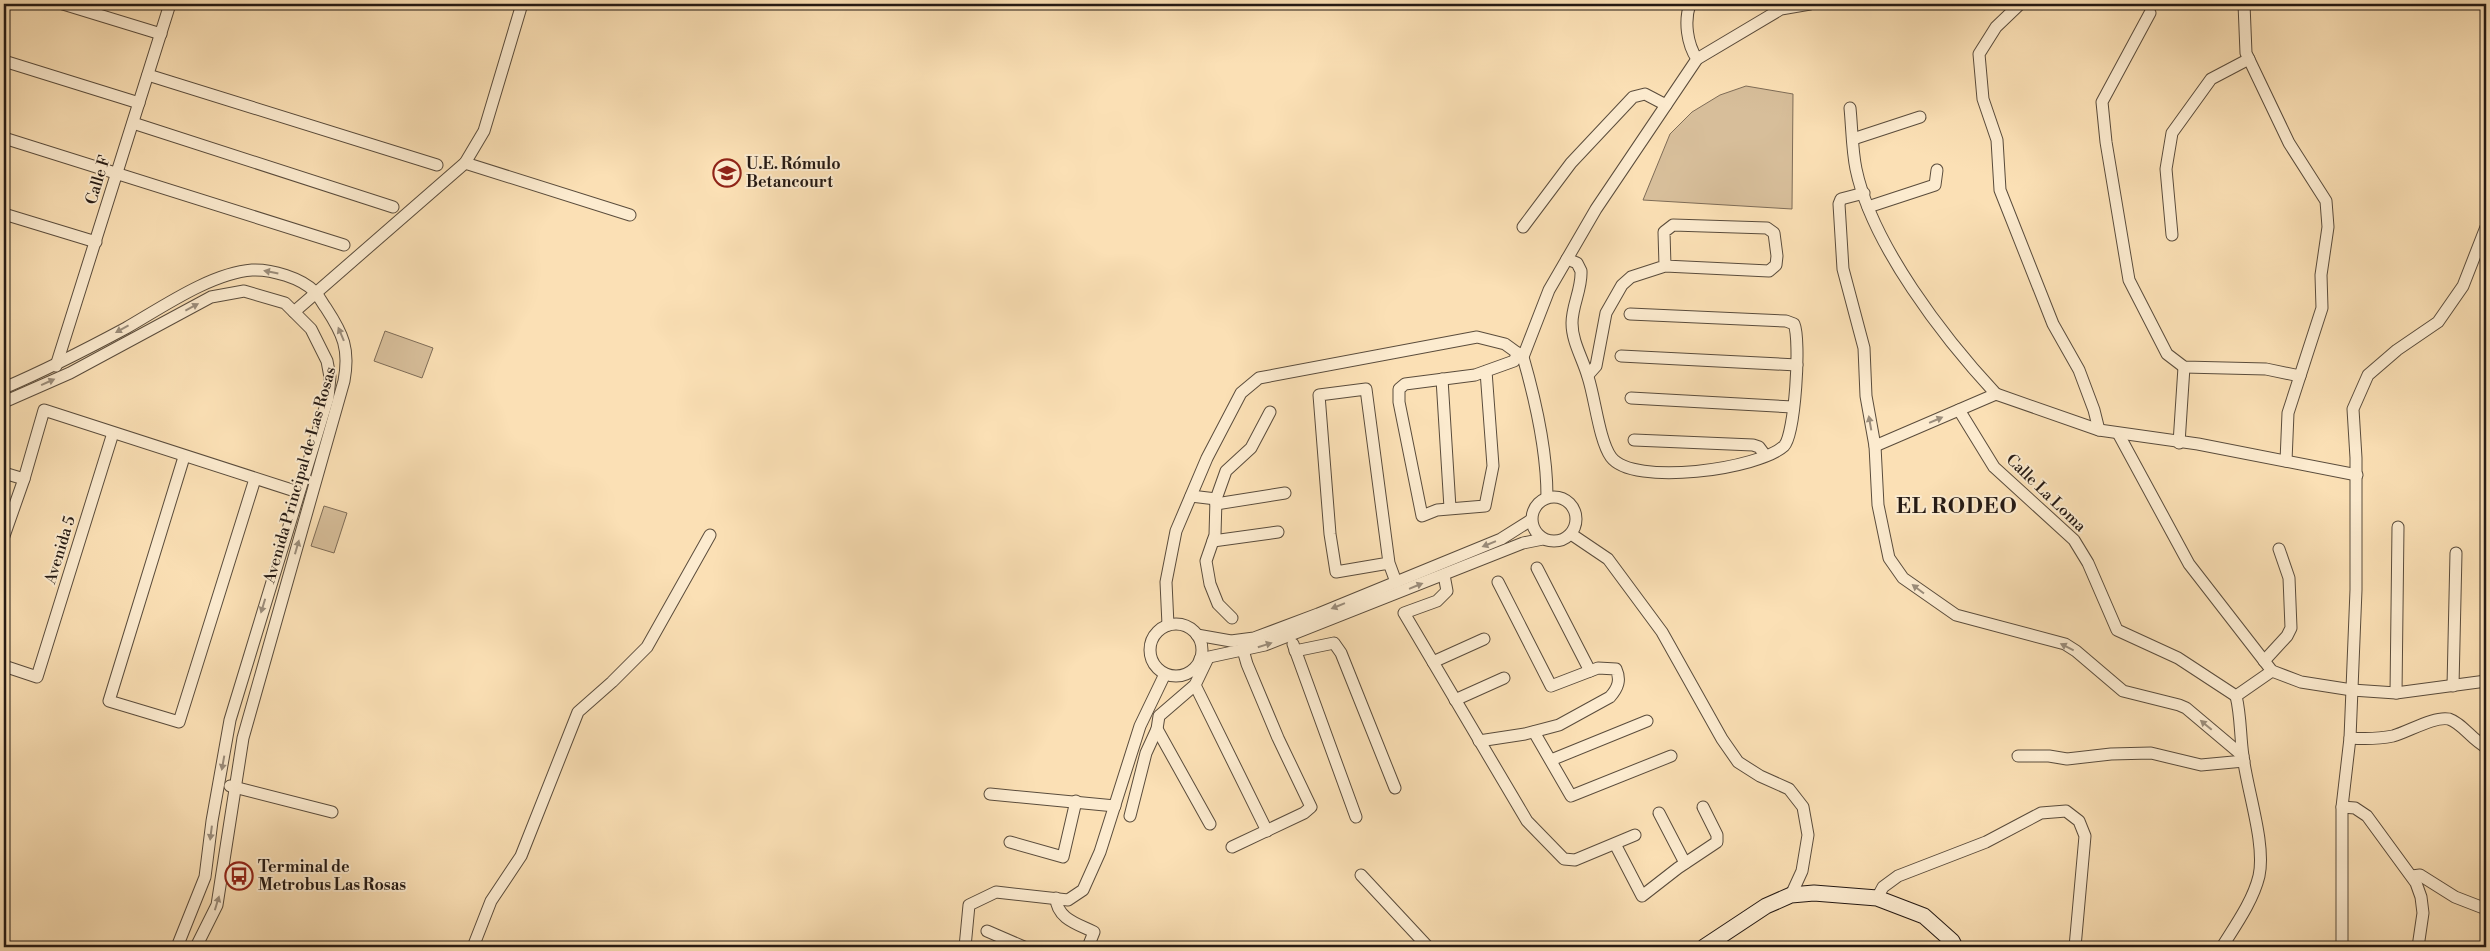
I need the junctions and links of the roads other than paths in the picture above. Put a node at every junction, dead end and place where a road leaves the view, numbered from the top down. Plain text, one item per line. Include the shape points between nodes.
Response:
1 (63, 4) edge
2 (170, 4) edge
3 (522, 4) edge
4 (1690, 4) edge
5 (1810, 4) edge
6 (2020, 4) edge
7 (2244, 4) edge
8 (2150, 13) dead end
9 (161, 34) junction
10 (1697, 59) junction
11 (2249, 59) junction
12 (4, 61) edge
13 (148, 75) junction
14 (139, 103) junction
15 (1666, 105) junction
16 (1850, 108) dead end
17 (1920, 117) dead end
18 (133, 123) junction
19 (4, 138) edge
20 (1853, 139) junction
21 (465, 163) junction
22 (437, 165) dead end
23 (1937, 170) dead end
24 (117, 173) junction
25 (1864, 193) junction
26 (393, 207) dead end
27 (1868, 207) junction
28 (4, 214) edge
29 (630, 215) dead end
30 (1524, 227) dead end
31 (2486, 227) edge
32 (2172, 235) dead end
33 (96, 242) junction
34 (344, 245) dead end
35 (1567, 259) junction
36 (1665, 266) junction
37 (315, 292) junction
38 (294, 312) junction
39 (1630, 314) dead end
40 (1521, 355) junction
41 (1621, 356) dead end
42 (1797, 365) junction
43 (56, 366) junction
44 (2184, 367) junction
45 (1486, 371) junction
46 (1588, 375) junction
47 (2300, 376) junction
48 (1442, 379) junction
49 (4, 388) edge
50 (1996, 394) junction
51 (1631, 398) dead end
52 (4, 402) edge
53 (1793, 407) junction
54 (1959, 410) junction
55 (1270, 412) dead end
56 (2099, 430) junction
57 (113, 433) junction
58 (2119, 434) junction
59 (1634, 440) dead end
60 (2179, 443) junction
61 (1875, 446) junction
62 (1765, 455) junction
63 (184, 457) junction
64 (2286, 462) junction
65 (4, 472) edge
66 (2356, 475) junction
67 (255, 478) junction
68 (24, 479) junction
69 (298, 492) junction
70 (1284, 493) dead end
71 (1191, 496) junction
72 (1547, 497) junction
73 (1216, 501) junction
74 (1450, 508) junction
75 (1531, 520) junction
76 (2398, 527) dead end
77 (1278, 532) dead end
78 (1571, 534) junction
79 (710, 535) dead end
80 (4, 536) edge
81 (1543, 539) junction
82 (1213, 541) junction
83 (2279, 549) dead end
84 (2456, 552) dead end
85 (1389, 563) junction
86 (1538, 568) dead end
87 (1444, 575) junction
88 (1396, 582) junction
89 (1498, 582) dead end
90 (1232, 618) dead end
91 (1168, 626) junction
92 (1197, 635) junction
93 (1290, 636) junction
94 (1484, 639) dead end
95 (1243, 650) junction
96 (1295, 651) junction
97 (1204, 658) junction
98 (2264, 661) junction
99 (1433, 662) junction
100 (4, 666) edge
101 (1590, 671) junction
102 (2272, 671) junction
103 (1165, 674) junction
104 (1504, 678) dead end
105 (2486, 681) edge
106 (1195, 685) junction
107 (2453, 686) junction
108 (2352, 690) junction
109 (2396, 693) junction
110 (2236, 696) junction
111 (1455, 700) junction
112 (1647, 721) dead end
113 (1158, 729) junction
114 (1534, 732) junction
115 (2350, 738) junction
116 (1479, 741) junction
117 (2486, 747) edge
118 (1671, 756) dead end
119 (2018, 756) dead end
120 (2243, 758) junction
121 (1551, 760) junction
122 (218, 785) junction
123 (236, 786) junction
124 (1395, 788) dead end
125 (990, 794) dead end
126 (1076, 801) junction
127 (1115, 806) junction
128 (1703, 807) dead end
129 (2342, 807) junction
130 (332, 812) dead end
131 (1659, 813) dead end
132 (1130, 816) dead end
133 (1356, 816) dead end
134 (1210, 824) dead end
135 (1266, 830) junction
136 (1635, 835) dead end
137 (1010, 842) dead end
138 (1615, 844) junction
139 (1232, 846) dead end
140 (1685, 863) junction
141 (1361, 875) dead end
142 (2412, 876) junction
143 (1791, 895) junction
144 (1056, 898) junction
145 (1877, 898) junction
146 (2486, 909) edge
147 (987, 931) dead end
148 (177, 947) edge
149 (196, 947) edge
150 (473, 947) edge
151 (965, 947) edge
152 (1024, 947) edge
153 (1088, 947) edge
154 (1428, 947) edge
155 (1704, 947) edge
156 (1955, 947) edge
157 (2075, 947) edge
158 (2222, 947) edge
159 (2342, 947) edge
160 (2418, 947) edge

1 - 9 street
2 - 9 street, Calle F
3 - 21 street via 484,131
4 - 10 street via 1689,41
5 - 10 street via 1781,9
6 - 56 street via 1996,26 1979,54 1983,99 1997,140 2000,190 2052,324 2079,370
7 - 11 street
8 - 44 street via 2102,102 2129,280 2167,354
9 - 13 street, Calle F
10 - 15 street
11 - 32 street via 2212,78 2172,133 2166,169
11 - 47 street via 2289,143 2326,201 2328,227 2321,275 2322,308
12 - 14 street
13 - 14 street, Calle F
13 - 22 street
14 - 18 street, Calle F
15 - 30 street via 1645,94 1634,97 1571,163
15 - 35 street via 1596,209
16 - 20 street
17 - 20 street
18 - 24 street, Calle F
18 - 26 street
19 - 24 street
20 - 25 street via 1856,169
21 - 29 street
21 - 37 street
23 - 27 street via 1934,185
24 - 33 street, Calle F
24 - 34 street
25 - 27 street
61 -> 25 street via 1866,396 1864,348 1843,269 1839,204 1841,199
27 - 50 street via 1899,268 1969,365
28 - 33 street
31 - 66 street via 2463,286 2438,322 2368,375 2353,410
33 - 43 street, Calle F
35 - 40 street via 1549,290
35 - 46 street via 1577,263 1582,271 1572,322 1578,351
36 - 36 street via 1765,272 1776,265 1774,233 1767,228 1673,225 1664,232
36 - 46 street via 1639,274 1622,285 1606,313 1596,366
37 - 38 street
37 -> 43 street, Avenida Principal de Las Rosas via 299,281 276,273 238,272 206,284
123 -> 37 street, Avenida Principal de Las Rosas via 254,695 347,364 341,330
52 -> 38 street, Avenida Principal de Las Rosas via 70,373 211,297 244,291 285,303
38 - 69 street, Avenida Principal de Las Rosas via 311,329 327,361 330,377 328,398
39 - 42 street via 1789,321 1794,324 1797,334
40 - 45 street via 1514,361
40 - 71 street via 1505,344 1477,337 1259,378 1241,393
40 - 72 street via 1532,387 1547,467
41 - 42 street
42 - 53 street
43 - 49 street, Avenida Principal de Las Rosas
44 - 47 street via 2266,369
44 - 60 street
45 - 48 street
45 - 74 street via 1493,466 1485,506
46 - 62 street via 1607,450 1612,459 1622,466 1648,472 1682,473 1740,463
47 - 64 street via 2288,413
48 - 74 street
48 - 74 street via 1405,384 1399,389 1399,402 1422,516
50 - 54 street
50 - 56 street
51 - 53 street
53 - 62 street via 1786,444
61 -> 54 street
54 - 110 street, Calle La Loma via 1994,468 2074,540 2088,563 2116,630 2178,658
55 - 73 street via 1251,448 1226,472
56 - 58 street
57 - 63 street
57 - 68 street via 44,410
57 - 100 street, Avenida 5 via 38,677
58 - 60 street
58 - 98 street via 2189,564
59 - 62 street via 1753,445
60 - 64 street
120 -> 61 street via 2179,704 2123,691 2065,644 1956,616 1903,578 1888,558 1882,534
63 - 67 street
63 - 67 street via 109,701 118,704 179,722
64 - 66 street
65 - 68 street
66 - 108 street
67 - 69 street
68 - 80 street
69 -> 122 street, Avenida Principal de Las Rosas via 230,720
70 - 73 street
71 - 73 street
71 - 91 street via 1176,531 1166,582
72 - 75 street via 1535,506
72 - 78 street via 1562,498 1573,507 1576,521
73 - 82 street
75 - 81 street
75 -> 88 street via 1501,539
76 - 109 street
77 - 82 street
78 - 81 street via 1558,541
78 - 143 street via 1608,559 1662,632 1738,762 1789,789 1804,807 1808,835 1802,871
79 - 150 street via 647,647 578,712 521,856 491,901
81 - 87 street via 1523,543
82 - 90 street via 1206,561 1210,584 1218,604
83 - 98 street via 2289,578 2291,628 2288,636
84 - 107 street
85 - 85 street via 1366,389 1318,395 1336,572
85 - 88 street
86 - 101 street
93 -> 87 street
87 - 99 street via 1448,591 1437,601 1404,613
88 -> 92 street via 1254,638 1231,641
89 - 101 street via 1551,686
91 - 92 street via 1184,626
91 - 103 street via 1154,636 1150,654 1152,662
92 - 97 street
95 -> 93 street
93 - 96 street
94 - 99 street
95 - 97 street
95 - 135 street via 1278,738 1311,807
96 - 124 street via 1334,643 1341,653
96 - 133 street
97 - 103 street via 1182,675
97 - 106 street
98 - 102 street
99 - 111 street
101 - 114 street via 1616,668 1620,677 1610,697 1559,725
102 - 108 street via 2301,682
102 - 110 street
103 - 127 street via 1140,726
104 - 111 street
105 - 107 street
106 - 113 street via 1159,716
106 - 135 street
107 - 109 street
108 - 109 street
108 - 115 street
110 - 120 street
111 - 116 street
112 - 121 street
113 - 132 street via 1146,753
113 - 134 street
114 - 116 street
114 - 121 street
115 - 117 street via 2391,736 2442,719 2457,723 2472,739
115 - 129 street
116 - 138 street via 1527,821 1564,859 1575,860
118 - 121 street via 1571,796
119 - 120 street via 2067,759 2151,753 2201,765
120 - 158 street via 2259,845 2259,876
122 - 123 street
122 -> 148 street, Avenida Principal de Las Rosas via 205,877
123 - 130 street
149 -> 123 street, Avenida Principal de Las Rosas via 217,905
125 - 126 street
126 - 127 street
126 - 137 street via 1064,857
127 - 144 street via 1084,890 1068,900
128 - 140 street via 1717,835 1717,842
129 - 142 street via 2355,808 2366,816
129 - 159 street
131 - 140 street
135 - 139 street
136 - 138 street
138 - 140 street via 1642,896
141 - 154 street
142 - 146 street via 2420,875 2455,897
142 - 160 street via 2423,905
143 - 145 main road via 1814,893
143 - 155 main road via 1766,906
144 - 151 street via 996,892 969,905
144 - 153 street via 1056,907 1062,916 1094,932
145 - 156 main road via 1924,916
145 - 157 street via 1883,887 1898,876 1980,844 2041,813 2066,811 2078,822 2085,836
147 - 152 street

